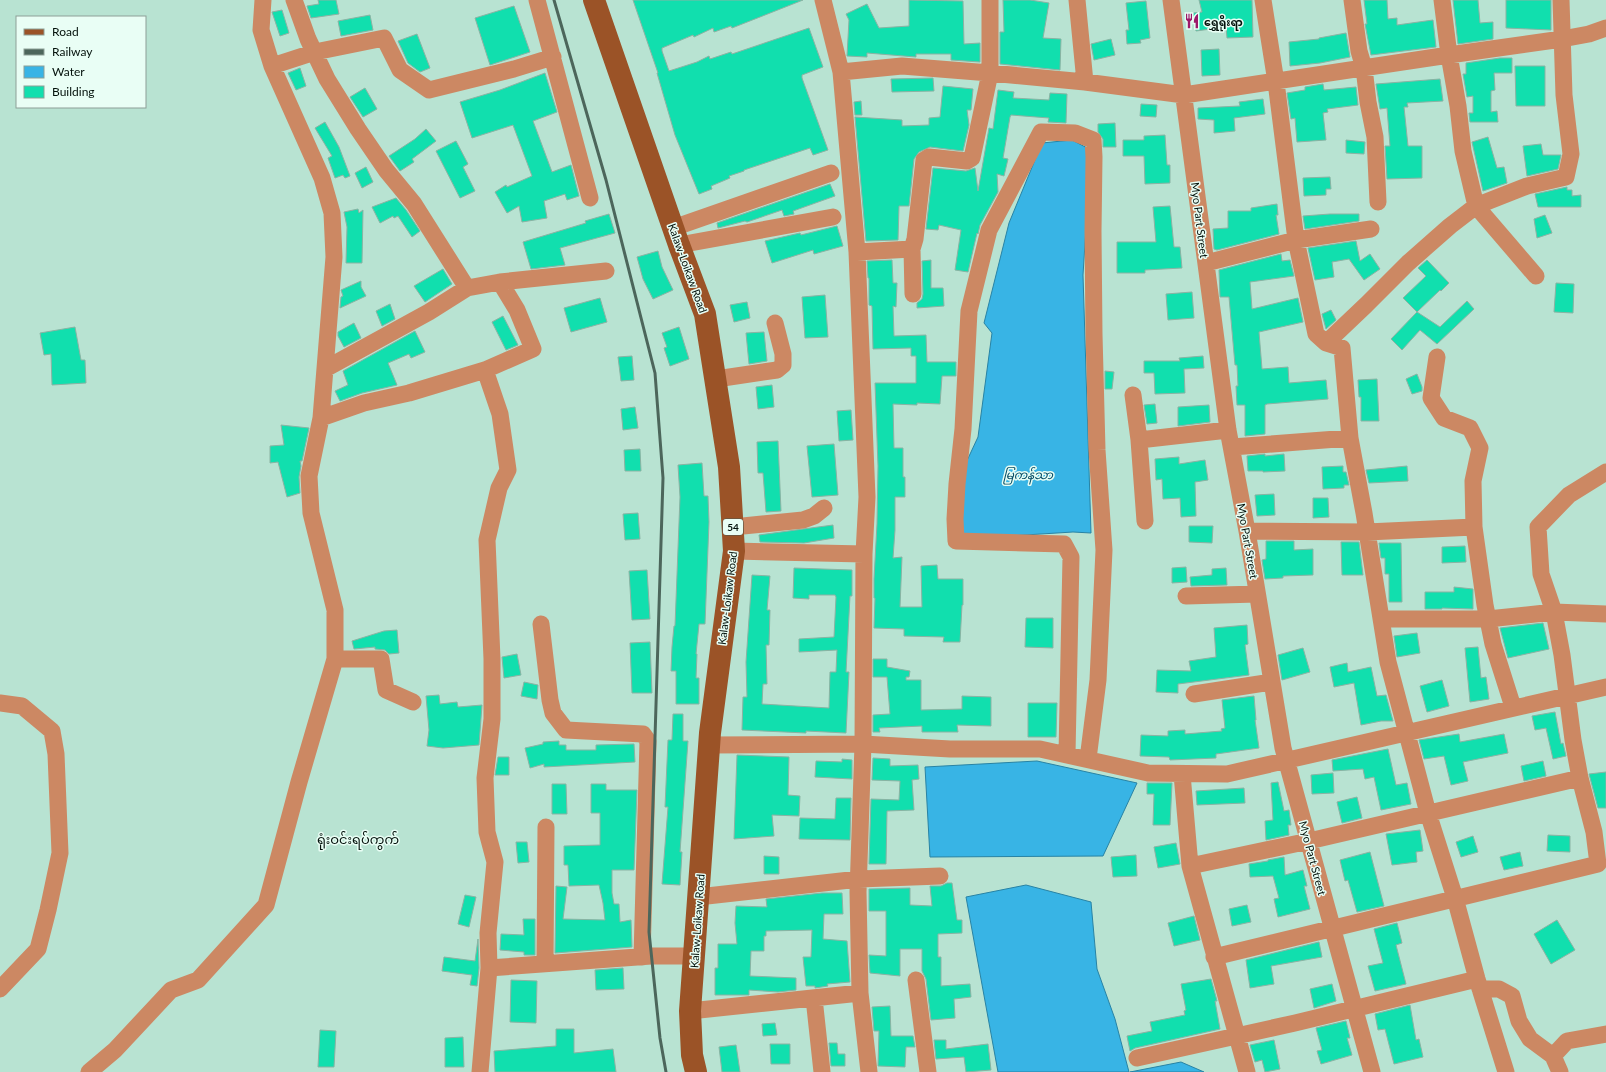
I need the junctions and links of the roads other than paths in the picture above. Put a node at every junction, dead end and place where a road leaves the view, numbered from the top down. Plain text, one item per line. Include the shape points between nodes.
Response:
1 (264, 0) edge
2 (294, 0) edge
3 (537, 0) edge
4 (594, 0) edge
5 (822, 0) edge
6 (990, 0) edge
7 (1077, 0) edge
8 (1171, 0) edge
9 (1263, 0) edge
10 (1352, 0) edge
11 (1442, 0) edge
12 (1562, 0) edge
13 (1606, 28) edge
14 (1562, 39) junction
15 (315, 52) junction
16 (1449, 54) junction
17 (552, 57) junction
18 (272, 66) junction
19 (1364, 68) junction
20 (841, 72) junction
21 (990, 72) junction
22 (1085, 82) junction
23 (1276, 82) junction
24 (1184, 95) junction
25 (831, 173) dead end
26 (590, 198) dead end
27 (1378, 202) dead end
28 (1476, 206) junction
29 (833, 217) dead end
30 (1371, 229) dead end
31 (676, 237) junction
32 (1296, 240) junction
33 (912, 250) junction
34 (857, 252) junction
35 (1206, 263) junction
36 (606, 272) dead end
37 (1536, 276) dead end
38 (500, 282) junction
39 (467, 288) junction
40 (913, 294) dead end
41 (775, 323) dead end
42 (1326, 343) junction
43 (1437, 357) dead end
44 (325, 369) junction
45 (485, 370) junction
46 (716, 379) junction
47 (1133, 395) dead end
48 (321, 418) junction
49 (1228, 430) junction
50 (1350, 438) junction
51 (1139, 440) junction
52 (1232, 447) junction
53 (1606, 472) edge
54 (824, 508) dead end
55 (1146, 521) dead end
56 (733, 527) junction
57 (1474, 527) junction
58 (1247, 531) junction
59 (1367, 532) junction
60 (734, 551) junction
61 (864, 554) junction
62 (1257, 594) junction
63 (1186, 596) dead end
64 (1554, 612) junction
65 (1606, 614) edge
66 (1381, 619) junction
67 (1488, 619) junction
68 (541, 624) dead end
69 (335, 659) junction
70 (1272, 682) junction
71 (1606, 686) edge
72 (1194, 694) dead end
73 (1567, 695) junction
74 (413, 702) dead end
75 (0, 703) edge
76 (1513, 707) junction
77 (1406, 732) junction
78 (863, 744) junction
79 (709, 745) junction
80 (1067, 754) junction
81 (1088, 759) junction
82 (1286, 760) junction
83 (1182, 774) junction
84 (1580, 778) junction
85 (1428, 813) junction
86 (546, 827) dead end
87 (1309, 841) junction
88 (1190, 866) junction
89 (940, 876) dead end
90 (859, 879) junction
91 (698, 896) junction
92 (1455, 898) junction
93 (1333, 928) junction
94 (694, 956) junction
95 (642, 957) junction
96 (1214, 957) junction
97 (545, 964) junction
98 (489, 968) junction
99 (916, 980) dead end
100 (1479, 984) junction
101 (0, 989) edge
102 (860, 993) junction
103 (814, 998) junction
104 (1355, 1008) junction
105 (690, 1011) junction
106 (1606, 1034) edge
107 (1236, 1037) junction
108 (1553, 1056) junction
109 (1137, 1058) dead end
110 (89, 1072) edge
111 (480, 1072) edge
112 (696, 1072) edge
113 (822, 1072) edge
114 (869, 1072) edge
115 (928, 1072) edge
116 (1247, 1072) edge
117 (1372, 1072) edge
118 (1506, 1072) edge
119 (1560, 1072) edge

1 - 18 street via 261,30
2 - 15 street
3 - 17 street
4 - 31 main road, Kalaw-Loikaw Road / 54
5 - 20 street
6 - 21 street
7 - 22 street
8 - 24 street, Myo Part Street
9 - 23 street
10 - 19 street
11 - 16 street
12 - 14 street
13 - 14 street
14 - 16 street
14 - 28 street via 1564,95 1571,154 1566,177 1527,186
15 - 17 street via 384,38 400,70 429,90
15 - 18 street
15 - 39 street via 327,79 358,129 386,170 414,204
16 - 19 street
16 - 28 street via 1463,151
17 - 26 street
18 - 44 street via 322,178 332,213 334,257
19 - 23 street
19 - 27 street via 1375,137
20 - 21 street via 902,66
20 - 34 street
21 - 22 street
21 - 33 street via 972,158 967,161 929,157 924,160
22 - 24 street
23 - 24 street
23 - 32 street
24 - 35 street, Myo Part Street
25 - 31 street
28 - 37 street
28 - 42 street via 1408,263
29 - 31 street
30 - 32 street
31 - 46 main road, Kalaw-Loikaw Road / 54 via 705,314
32 - 35 street
32 - 42 street via 1316,334
33 - 34 street
33 - 40 street
34 - 61 street via 867,497
35 - 49 street, Myo Part Street
36 - 38 street
38 - 39 street
38 - 45 street via 517,310 533,349
39 - 44 street via 429,312
41 - 46 street via 783,354 783,365 777,370
42 - 50 street via 1342,348
43 - 57 street via 1431,398 1444,418 1470,428 1480,448 1473,482
44 - 48 street
45 - 48 street via 409,393 364,403
45 - 98 street via 500,414 508,470 499,488 487,540 492,719 484,778 487,832 494,862 488,933
46 - 56 main road, Kalaw-Loikaw Road / 54 via 729,467
47 - 51 street
48 - 69 street via 309,476 311,512 335,610
49 - 51 street
49 - 52 street, Myo Part Street
50 - 52 street
50 - 59 street
51 - 55 street
52 - 58 street, Myo Part Street
53 - 64 street via 1569,495 1538,527 1541,574
54 - 56 street via 803,520
56 - 60 main road, Kalaw-Loikaw Road / 54
57 - 59 street
57 - 67 street
58 - 59 street
58 - 62 street, Myo Part Street
59 - 66 street
60 - 61 street
60 - 79 main road, Kalaw-Loikaw Road / 54
61 - 78 street
62 - 63 street
62 - 70 street, Myo Part Street
64 - 65 street
64 - 67 street
64 - 73 street
66 - 67 street
66 - 77 street via 1388,662
67 - 76 street via 1493,644
68 - 95 street via 553,713 566,730 631,732 643,734 648,741
69 - 74 street via 381,659 386,690
69 - 110 street via 266,905 198,980 171,990 115,1050
70 - 72 street
70 - 82 street, Myo Part Street
71 - 73 street
73 - 76 street
73 - 84 street
75 - 101 street via 22,706 52,731 56,754 60,853 38,949
76 - 77 street
77 - 82 street
77 - 85 street
78 - 79 street
78 - 80 street via 950,749 1040,749
78 - 90 street
79 - 91 main road, Kalaw-Loikaw Road / 54
80 - 81 street
80 - 81 street via 1071,557 1064,544 956,541 955,520 969,311 988,230 1041,132 1074,133 1093,140 1094,334 1104,550 1098,680
81 - 83 street via 1148,773
82 - 83 street via 1227,774
82 - 87 street, Myo Part Street
83 - 88 street
84 - 85 street
84 - 92 street via 1594,832 1598,864
85 - 87 street
85 - 92 street
86 - 97 street
87 - 88 street
87 - 93 street, Myo Part Street
88 - 96 street
89 - 90 street
90 - 91 street
90 - 102 street
91 - 94 main road, Kalaw-Loikaw Road / 54
92 - 93 street
92 - 100 street
93 - 96 street
93 - 104 street, Myo Part Street
94 - 95 street
94 - 105 main road, Kalaw-Loikaw Road / 54
95 - 97 street
96 - 107 street
97 - 98 street
98 - 111 street
99 - 115 street
100 - 104 street
100 - 108 street via 1500,989 1512,996 1519,1021 1530,1039
100 - 118 street
102 - 103 street
102 - 114 street
103 - 105 street
103 - 113 street
104 - 107 street
104 - 117 street, Myo Part Street
105 - 112 main road, Kalaw-Loikaw Road / 54 via 692,1055
106 - 108 street via 1567,1041
107 - 109 street
107 - 116 street
108 - 119 street

